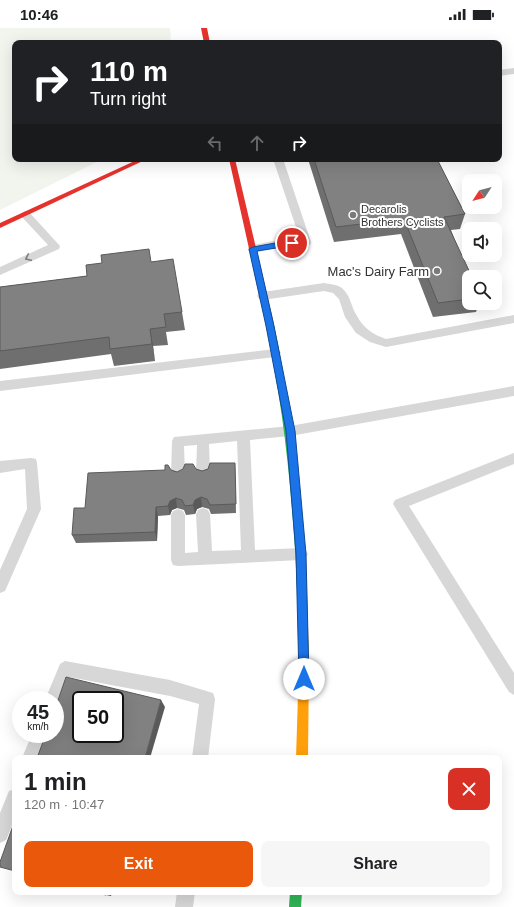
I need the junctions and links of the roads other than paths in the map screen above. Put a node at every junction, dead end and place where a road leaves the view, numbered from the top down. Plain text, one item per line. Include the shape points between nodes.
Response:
1 (204, 28) edge
2 (206, 40) edge
3 (514, 71) edge
4 (502, 73) edge
5 (138, 162) edge
6 (233, 162) edge
7 (279, 162) edge
8 (25, 214) junction
9 (0, 226) edge
10 (253, 249) junction
11 (0, 271) edge
12 (263, 296) junction
13 (514, 319) edge
14 (275, 353) junction
15 (0, 386) edge
16 (514, 391) edge
17 (290, 431) junction
18 (242, 435) junction
19 (203, 439) junction
20 (514, 458) edge
21 (0, 467) edge
22 (178, 474) edge
23 (203, 474) edge
24 (203, 514) dead end
25 (178, 515) dead end
26 (301, 554) junction
27 (248, 557) junction
28 (205, 558) junction
29 (0, 586) edge
30 (514, 687) edge
31 (57, 691) edge
32 (36, 743) edge
33 (31, 755) edge
34 (200, 755) edge
35 (302, 755) edge
36 (12, 804) edge
37 (0, 834) edge
38 (186, 895) edge
39 (296, 895) edge
40 (184, 907) edge
41 (295, 907) edge

1 - 2 main road
3 - 4 lane
5 - 8 main road
6 - 10 main road
7 - 10 lane via 306,242
8 - 9 main road
8 -> 11 lane via 55,246
10 - 12 main road
12 - 13 lane via 324,287 336,290 344,297 351,317 360,330 386,343
12 - 14 main road
14 - 15 lane
14 - 17 main road
16 - 17 lane
17 - 18 lane
17 - 26 main road
18 - 19 lane
18 - 27 lane
19 - 22 lane via 178,442
19 - 23 lane
20 - 30 lane via 400,504
21 - 29 lane via 31,463 34,509
24 - 28 lane
25 - 28 lane via 178,560
26 - 27 lane
26 - 35 main road via 304,663
27 - 28 lane
31 - 34 lane via 66,669 170,688 207,699
32 - 33 lane
36 - 37 lane
38 - 40 lane
39 - 41 main road

